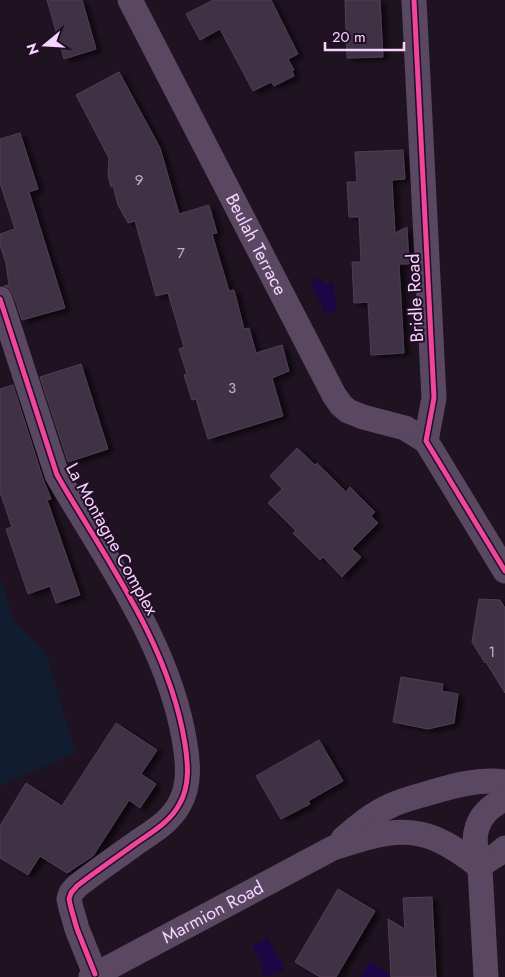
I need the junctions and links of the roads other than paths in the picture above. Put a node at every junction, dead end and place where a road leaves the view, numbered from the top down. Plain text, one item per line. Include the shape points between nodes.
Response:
1 (130, 0) edge
2 (414, 0) edge
3 (0, 299) edge
4 (426, 441) junction
5 (505, 571) edge
6 (505, 782) edge
7 (505, 799) edge
8 (333, 848) junction
9 (505, 848) edge
10 (479, 866) junction
11 (93, 976) edge
12 (486, 977) edge

1 - 4 street, Beulah Terrace via 334,395 348,411 405,428
2 - 4 street, Bridle Road via 434,398
3 - 11 street, La Montagne Complex via 58,475 135,607 156,651 174,698 186,751 186,786 168,821 70,892 76,929
4 - 5 street
6 - 8 street, Marmion Road via 489,780 459,784 389,806
7 - 10 street via 491,807 479,821 475,847
8 - 10 street, Marmion Road via 384,833 415,833 445,843
8 - 11 street, Marmion Road
9 - 10 street
10 - 12 street

